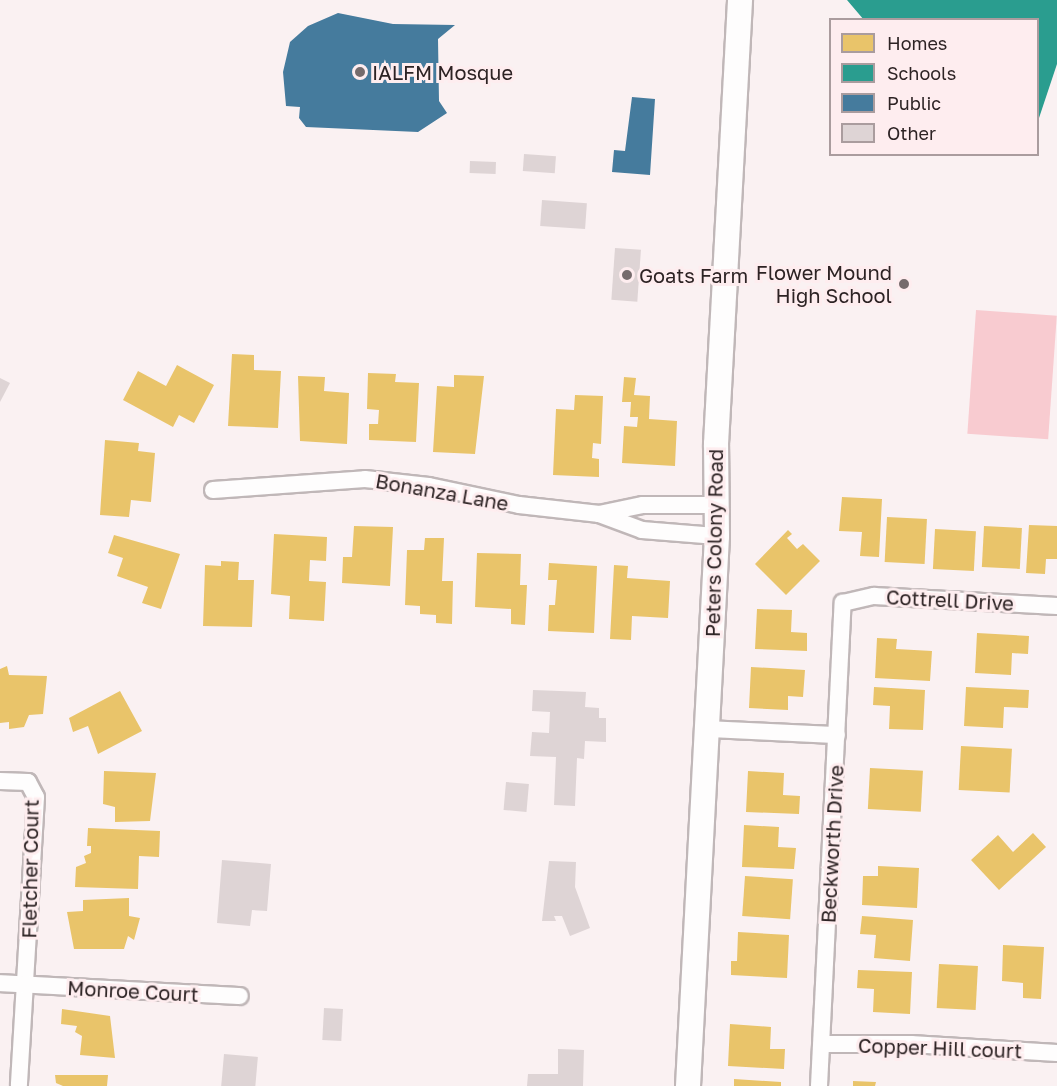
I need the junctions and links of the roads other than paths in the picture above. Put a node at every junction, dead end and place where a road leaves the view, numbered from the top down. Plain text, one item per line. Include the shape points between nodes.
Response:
1 (740, 0) edge
2 (213, 490) dead end
3 (715, 506) junction
4 (599, 514) junction
5 (717, 536) junction
6 (843, 603) joint
7 (1057, 606) edge
8 (708, 729) junction
9 (837, 735) junction
10 (0, 781) edge
11 (0, 983) edge
12 (26, 985) junction
13 (240, 996) dead end
14 (822, 1044) junction
15 (1057, 1053) edge
16 (19, 1086) edge
17 (688, 1086) edge
18 (819, 1086) edge

1 - 3 street, Peters Colony Road
2 - 4 street, Bonanza Lane via 365,479
3 - 4 street, Bonanza Lane via 643,505
3 - 5 street, Peters Colony Road
4 - 5 street, Bonanza Lane via 642,530
5 - 8 street, Peters Colony Road
6 - 7 street, Cottrell Drive via 874,596
6 - 9 street, Beckworth Drive
8 - 9 street
8 - 17 street, Peters Colony Road
9 - 14 street, Beckworth Drive
10 - 12 street, Fletcher Court via 28,782 36,797
11 - 12 street
12 - 13 street, Monroe Court
12 - 16 street, Fletcher Court
14 - 15 street, Copper Hill court via 912,1044
14 - 18 street, Beckworth Drive

